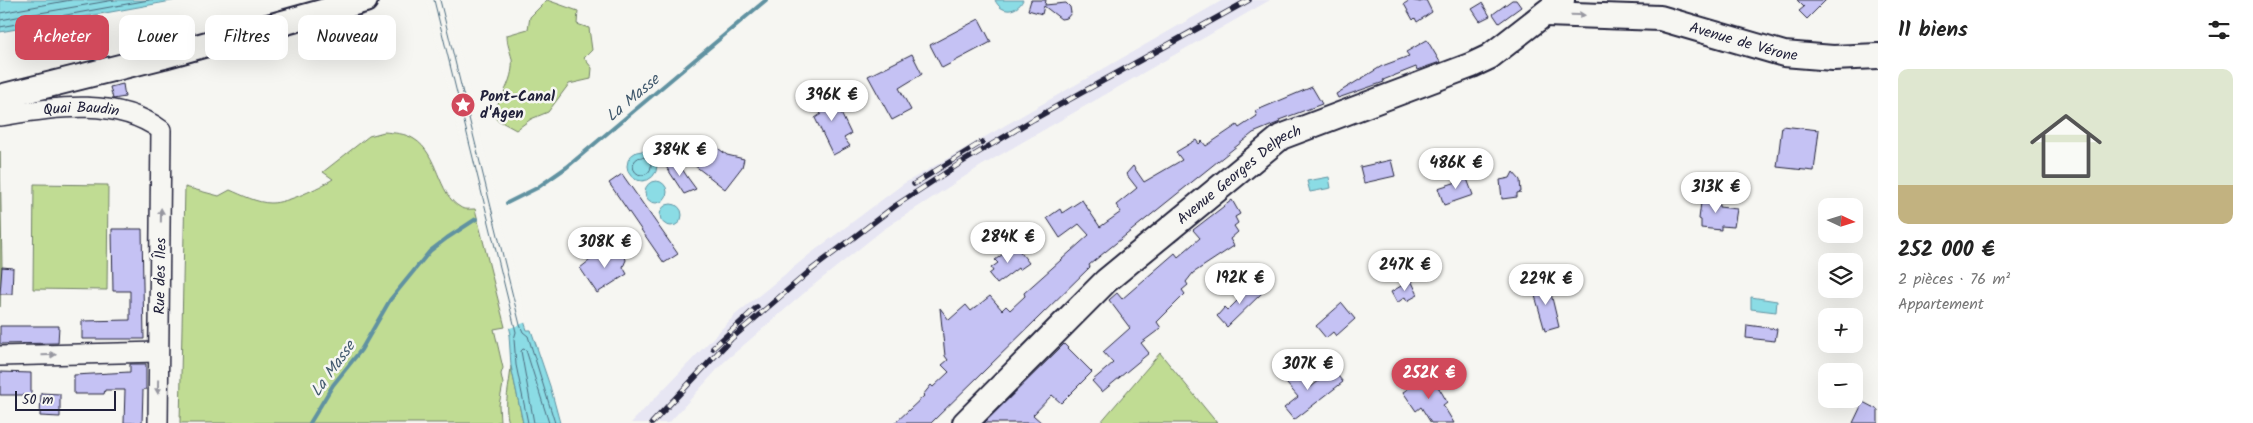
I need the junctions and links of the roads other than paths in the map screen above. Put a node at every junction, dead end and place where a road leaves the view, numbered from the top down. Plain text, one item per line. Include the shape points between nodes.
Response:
1 (365, 0) edge
2 (1599, 4) edge
3 (1554, 7) edge
4 (1878, 56) edge
5 (0, 97) edge
6 (0, 116) edge
7 (160, 130) joint
8 (1281, 137) junction
9 (158, 352) junction
10 (0, 356) edge
11 (158, 423) edge
12 (951, 423) edge
13 (965, 423) edge

1 - 5 main road
3 -> 2 main road, Avenue de Vérone
2 - 4 main road, Avenue de Vérone via 1784,54 1807,57
3 - 8 main road, Avenue Georges Delpech via 1489,57 1472,66
6 - 7 street, Quai Baudin via 84,107 134,114
9 -> 7 street, Rue des Îles
8 - 12 main road via 1244,156 1092,284
8 - 13 main road, Avenue Georges Delpech via 1106,281
10 -> 9 street
9 -> 11 street, Rue des Îles

